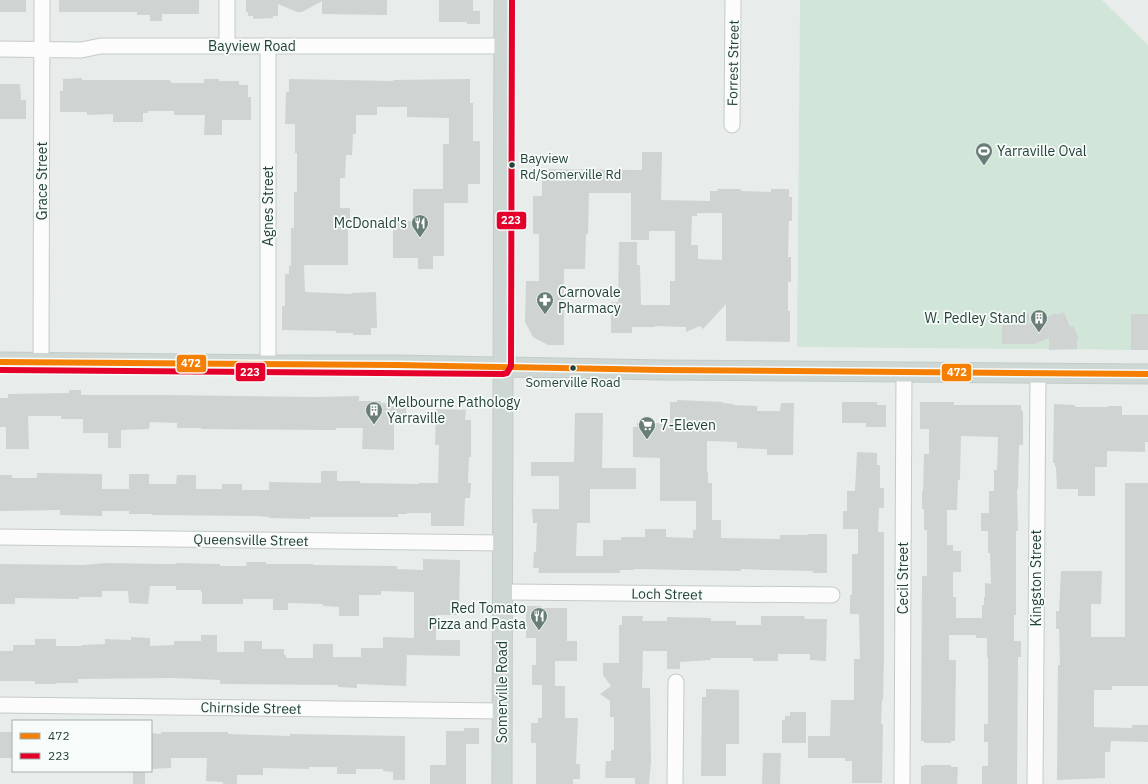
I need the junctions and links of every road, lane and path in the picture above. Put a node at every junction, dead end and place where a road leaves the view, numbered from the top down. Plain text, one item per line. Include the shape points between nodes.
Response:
1 (42, 0) edge
2 (227, 0) edge
3 (504, 0) edge
4 (733, 0) edge
5 (227, 46) junction
6 (268, 46) junction
7 (503, 46) junction
8 (0, 49) edge
9 (42, 50) junction
10 (732, 126) dead end
11 (0, 362) edge
12 (41, 362) junction
13 (268, 365) junction
14 (503, 366) junction
15 (904, 372) junction
16 (1038, 372) junction
17 (1148, 374) edge
18 (0, 537) edge
19 (503, 543) junction
20 (502, 592) junction
21 (832, 595) dead end
22 (676, 682) dead end
23 (0, 705) edge
24 (502, 711) junction
25 (502, 784) edge
26 (675, 784) edge
27 (902, 784) edge
28 (1035, 784) edge

1 - 9 street, Grace Street
2 - 5 street
3 - 7 main road, Somerville Road
4 - 10 street, Forrest Street
5 - 6 street, Bayview Road
5 - 9 street, Bayview Road via 101,46 80,50
6 - 7 street, Bayview Road
6 - 13 street, Agnes Street
7 - 14 main road, Somerville Road
8 - 9 street, Bayview Road
9 - 12 street, Grace Street
11 - 12 main road
12 - 13 main road
13 - 14 main road
14 - 15 main road
14 - 19 main road, Somerville Road
15 - 16 main road
15 - 27 street, Cecil Street
16 - 17 main road
16 - 28 street, Kingston Street
18 - 19 street, Queensville Street
19 - 20 main road, Somerville Road
20 - 21 street, Loch Street
20 - 24 main road, Somerville Road
22 - 26 street
23 - 24 street, Chirnside Street
24 - 25 main road, Somerville Road

